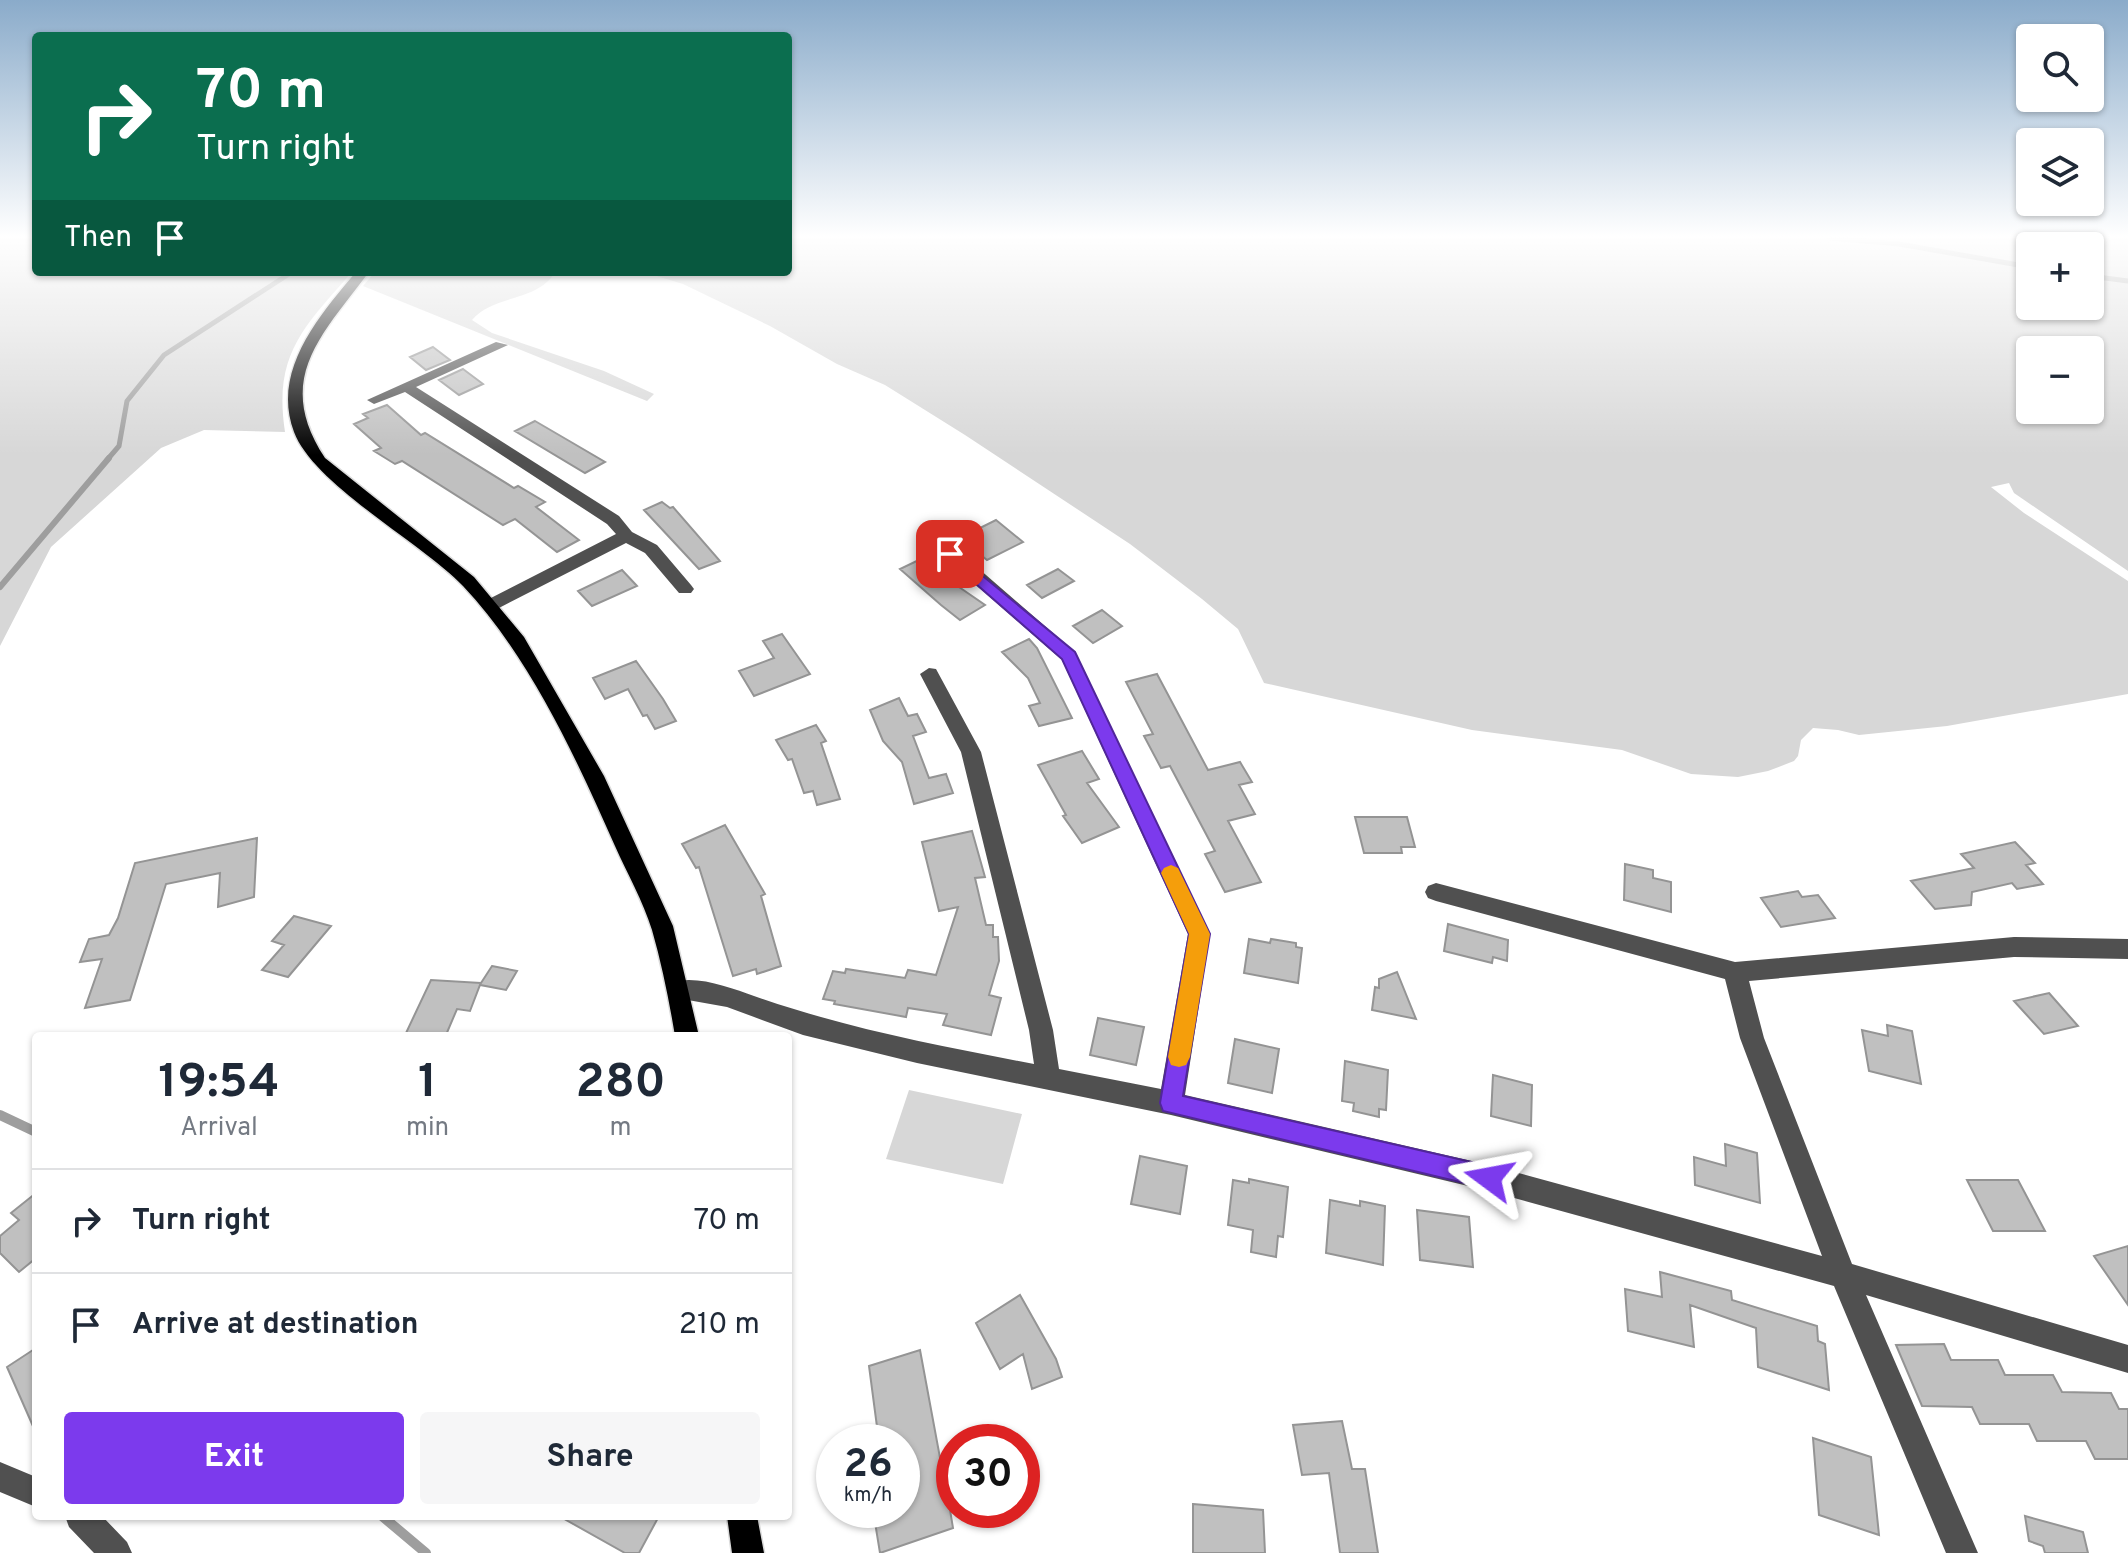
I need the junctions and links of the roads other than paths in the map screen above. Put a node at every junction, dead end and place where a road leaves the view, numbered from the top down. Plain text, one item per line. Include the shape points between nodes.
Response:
1 (332, 310) edge
2 (501, 345) dead end
3 (407, 387) junction
4 (374, 400) dead end
5 (927, 533) dead end
6 (626, 536) junction
7 (685, 589) dead end
8 (491, 605) junction
9 (929, 674) dead end
10 (1436, 892) dead end
11 (2128, 949) edge
12 (1735, 972) junction
13 (679, 990) junction
14 (686, 1032) edge
15 (1048, 1078) junction
16 (1171, 1103) junction
17 (1843, 1275) junction
18 (2128, 1359) edge
19 (0, 1477) edge
20 (32, 1490) edge
21 (84, 1520) edge
22 (743, 1520) edge
23 (116, 1553) edge
24 (748, 1553) edge
25 (1962, 1553) edge

1 - 8 main road via 301,357 295,399 305,444
2 - 3 street
3 - 4 street
3 - 6 street via 602,512
5 - 16 street via 1069,656 1199,934
6 - 7 street via 651,549
6 - 8 street
8 - 13 main road via 518,641 594,776 662,926
9 - 15 street via 971,752 1041,1030
10 - 12 street
11 - 12 street via 2014,947
12 - 17 street via 1752,1038
13 - 14 main road
13 - 15 street via 739,1000 803,1024 903,1049
15 - 16 street
16 - 17 street via 1489,1178
17 - 18 street
17 - 25 street
19 - 20 street
21 - 23 street
22 - 24 main road

